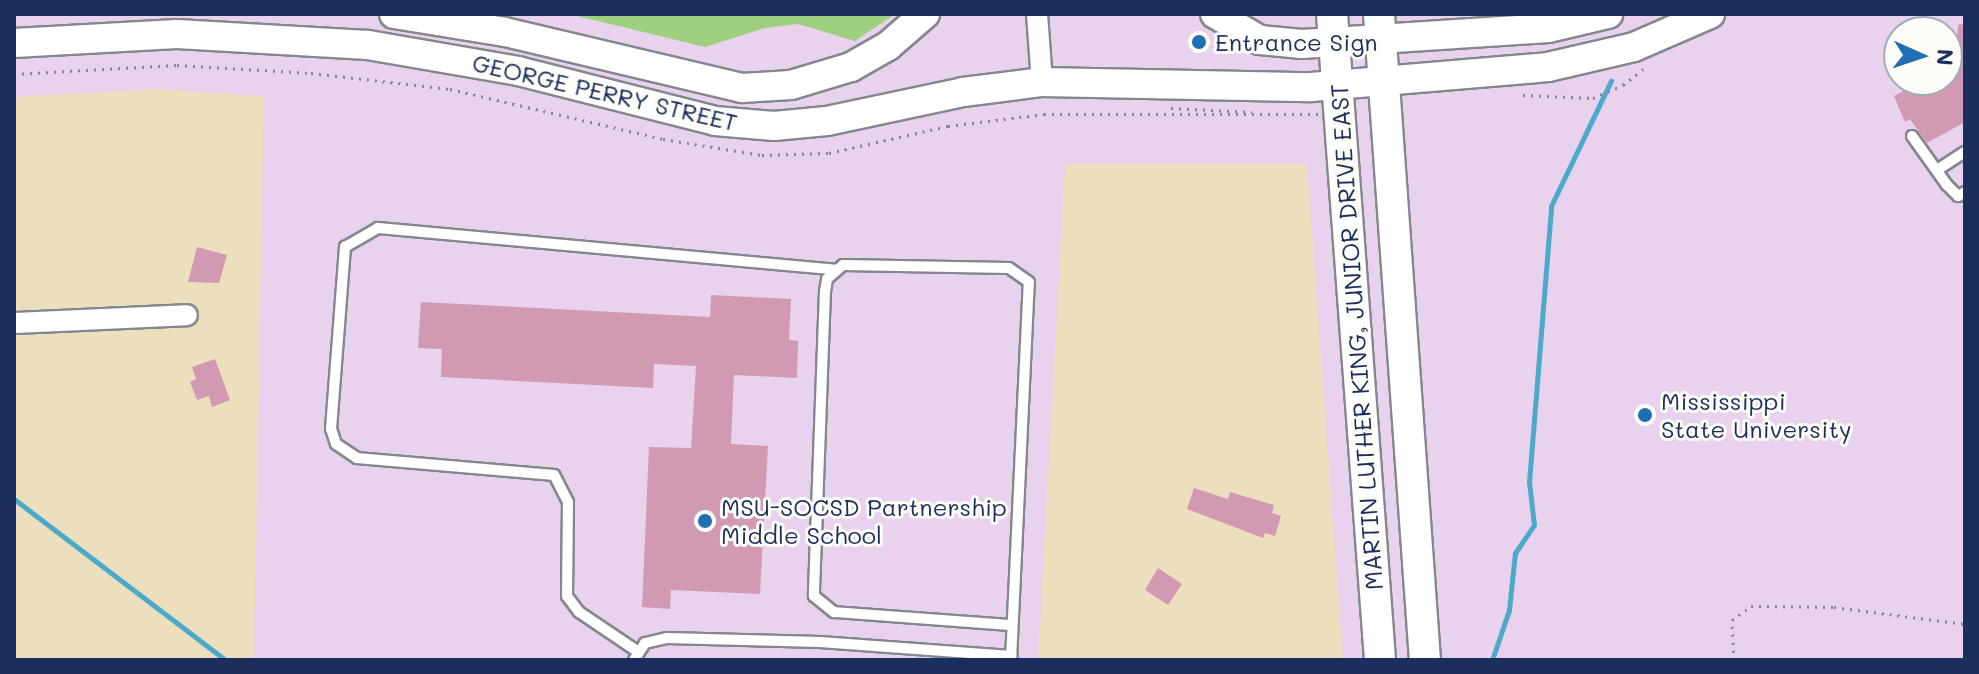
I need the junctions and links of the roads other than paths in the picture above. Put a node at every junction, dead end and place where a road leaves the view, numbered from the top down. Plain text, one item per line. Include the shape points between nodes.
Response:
1 (394, 14) edge
2 (925, 14) edge
3 (1037, 14) edge
4 (1215, 14) edge
5 (1608, 14) edge
6 (1710, 14) edge
7 (1380, 28) edge
8 (1333, 29) edge
9 (14, 43) edge
10 (1384, 80) junction
11 (1042, 82) junction
12 (1338, 85) junction
13 (1912, 136) dead end
14 (1965, 152) edge
15 (1937, 170) junction
16 (1965, 192) edge
17 (836, 270) junction
18 (187, 315) dead end
19 (14, 323) edge
20 (1012, 625) junction
21 (635, 656) edge
22 (1011, 658) edge
23 (1380, 660) edge
24 (1425, 660) edge

1 - 2 street, GEORGE PERRY STREET via 505,32 742,88 791,85 851,67 888,46
3 - 11 street
4 - 8 street via 1260,40
5 - 7 street via 1548,28
6 - 10 street, GEORGE PERRY STREET via 1595,59
7 - 8 street
7 - 10 main road, MARTIN LUTHER KING, JUNIOR DRIVE EAST
8 - 12 main road, MARTIN LUTHER KING, JUNIOR DRIVE EAST
9 - 11 street, GEORGE PERRY STREET via 177,34 368,45 518,71 715,121 774,126
10 - 12 street, GEORGE PERRY STREET
10 - 24 main road, MARTIN LUTHER KING, JUNIOR DRIVE EAST
11 - 12 street, GEORGE PERRY STREET via 1221,90
12 - 23 main road, MARTIN LUTHER KING, JUNIOR DRIVE EAST
13 - 15 lane
14 - 15 lane
15 - 16 lane via 1958,196
17 - 20 lane via 825,291 814,596 834,612
17 - 20 lane via 843,265 1020,272 1032,296
17 - 21 lane via 378,228 345,247 331,429 336,444 357,458 554,475 568,502 567,596 579,612
18 - 19 street
20 - 22 lane
21 - 22 lane via 645,643 667,638

